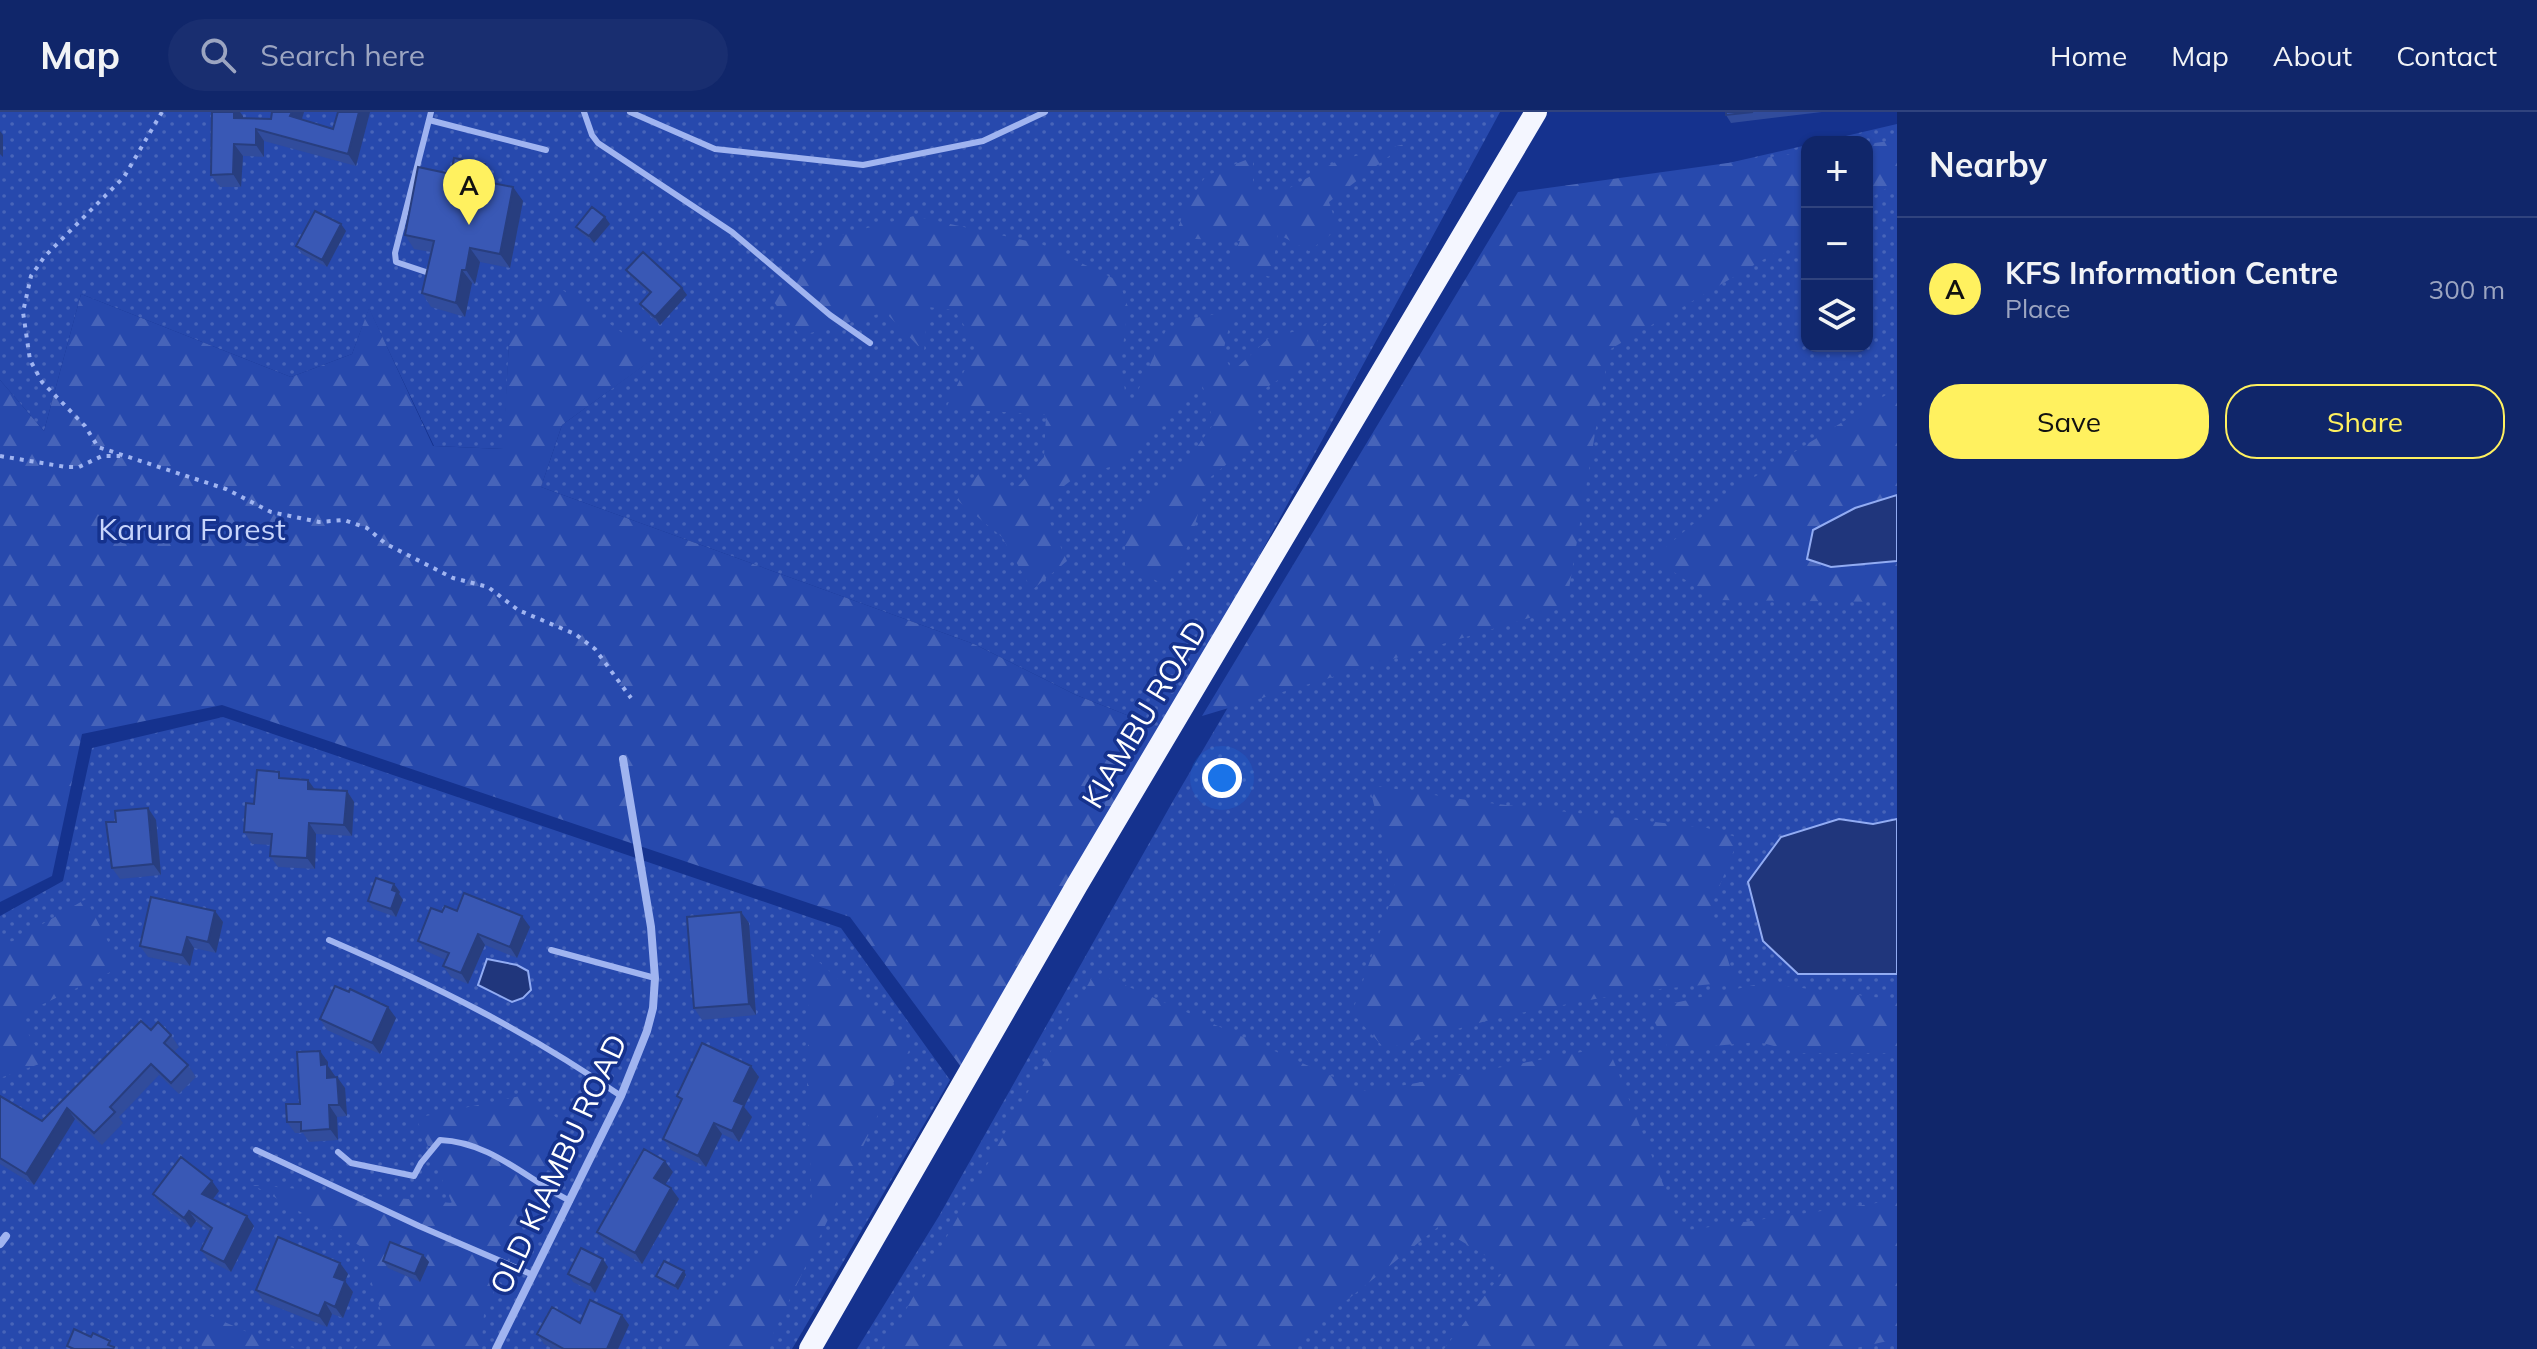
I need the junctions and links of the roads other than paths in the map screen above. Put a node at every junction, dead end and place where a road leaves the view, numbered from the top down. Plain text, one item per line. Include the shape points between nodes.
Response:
1 (431, 112) edge
2 (584, 112) edge
3 (630, 112) edge
4 (1045, 112) edge
5 (1536, 112) edge
6 (429, 120) junction
7 (546, 150) dead end
8 (426, 272) edge
9 (870, 343) dead end
10 (623, 759) dead end
11 (329, 940) dead end
12 (551, 950) dead end
13 (655, 978) junction
14 (621, 1096) junction
15 (256, 1150) dead end
16 (338, 1152) dead end
17 (570, 1201) junction
18 (533, 1275) junction
19 (496, 1349) edge
20 (810, 1349) edge

1 - 6 lane
2 - 9 lane via 598,143 732,232
3 - 4 lane via 715,149 863,165 983,141
5 - 20 highway, KIAMBU ROAD via 1077,885
6 - 7 lane
6 - 8 lane via 395,253 396,262
10 - 13 street, OLD KIAMBU ROAD
11 - 14 lane via 485,1011
12 - 13 lane
13 - 14 street, OLD KIAMBU ROAD via 647,1031
14 - 17 street, OLD KIAMBU ROAD
15 - 18 lane
16 - 17 lane via 351,1163 414,1176 440,1140 462,1141 502,1158
17 - 18 street, OLD KIAMBU ROAD
18 - 19 street, OLD KIAMBU ROAD

